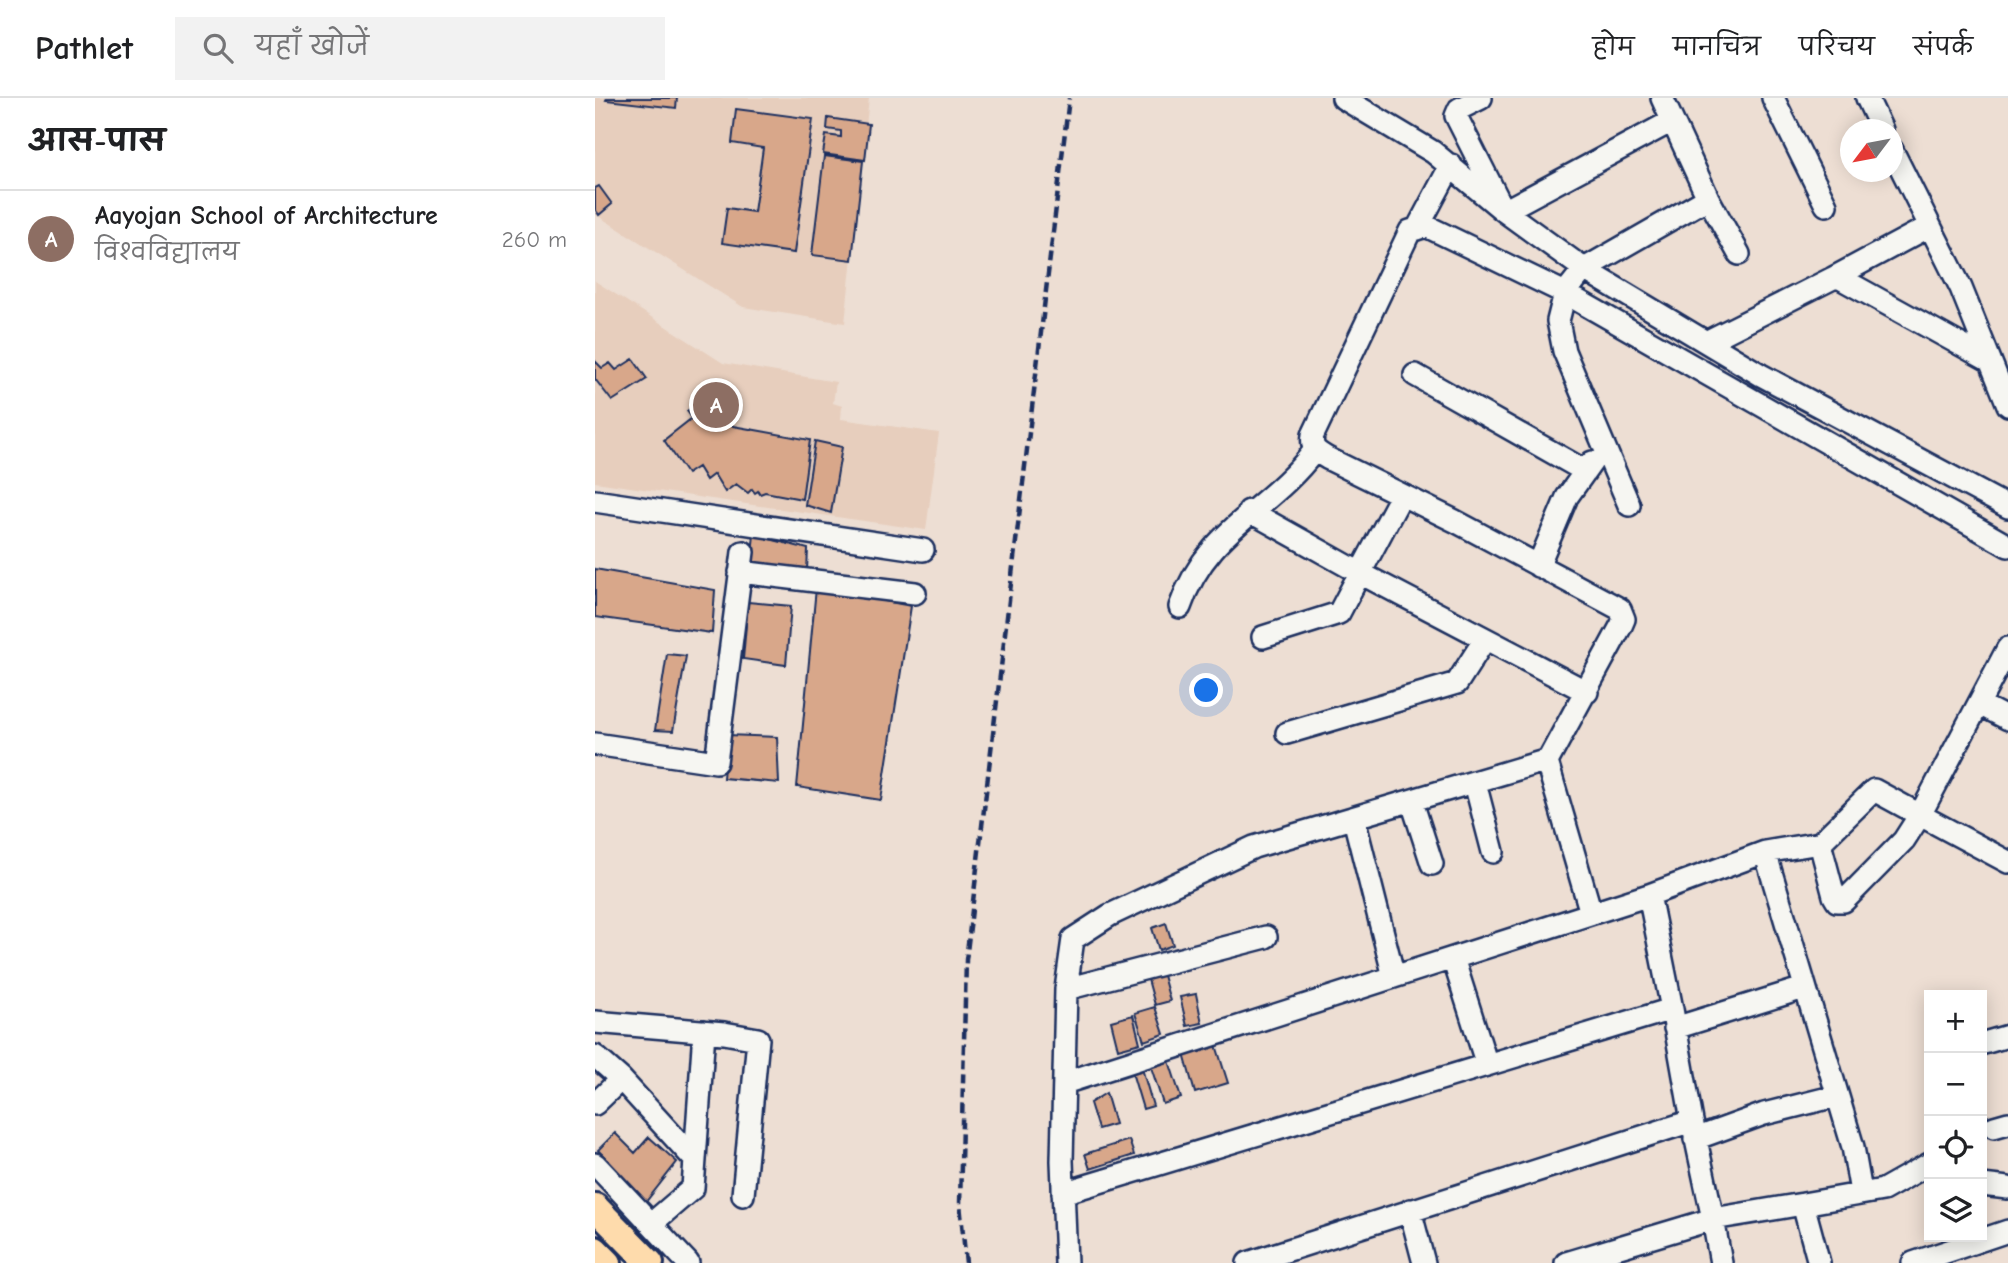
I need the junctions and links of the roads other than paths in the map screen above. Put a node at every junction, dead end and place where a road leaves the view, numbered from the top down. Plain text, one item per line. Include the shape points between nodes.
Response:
1 (1343, 98) edge
2 (1481, 98) edge
3 (1662, 98) edge
4 (1773, 98) edge
5 (1867, 98) edge
6 (1456, 103) edge
7 (1877, 119) edge
8 (1672, 121) junction
9 (1451, 165) junction
10 (1903, 172) edge
11 (1708, 198) junction
12 (1826, 205) dead end
13 (1504, 211) junction
14 (1930, 226) junction
15 (1417, 229) junction
16 (1739, 254) dead end
17 (1584, 270) junction
18 (1833, 278) junction
19 (1565, 293) junction
20 (1706, 342) junction
21 (1990, 361) junction
22 (1415, 375) dead end
23 (2008, 405) edge
24 (1314, 451) junction
25 (1401, 496) junction
26 (595, 501) edge
27 (1629, 505) dead end
28 (2008, 507) edge
29 (1249, 511) junction
30 (2008, 546) edge
31 (923, 550) dead end
32 (1538, 566) junction
33 (1360, 573) junction
34 (915, 593) dead end
35 (1180, 607) dead end
36 (1263, 637) dead end
37 (1485, 639) junction
38 (2008, 648) edge
39 (1587, 692) junction
40 (1981, 705) junction
41 (2008, 719) edge
42 (1287, 733) dead end
43 (595, 744) edge
44 (1547, 762) junction
45 (1475, 783) junction
46 (1412, 802) junction
47 (1920, 815) junction
48 (1354, 819) junction
49 (1820, 844) junction
50 (1493, 852) dead end
51 (1765, 852) junction
52 (2008, 862) edge
53 (1432, 864) dead end
54 (1649, 895) junction
55 (1591, 914) junction
56 (1266, 937) dead end
57 (1453, 958) junction
58 (1394, 977) junction
59 (1804, 988) junction
60 (1066, 989) junction
61 (1674, 1018) junction
62 (595, 1022) edge
63 (705, 1031) junction
64 (2008, 1036) edge
65 (1987, 1042) edge
66 (595, 1056) edge
67 (1486, 1065) junction
68 (621, 1079) junction
69 (1063, 1083) junction
70 (1836, 1096) junction
71 (595, 1104) edge
72 (1694, 1130) junction
73 (695, 1160) junction
74 (595, 1164) edge
75 (1924, 1167) edge
76 (1987, 1186) edge
77 (2008, 1188) edge
78 (1861, 1192) junction
79 (1063, 1193) junction
80 (743, 1195) dead end
81 (1803, 1204) junction
82 (595, 1207) edge
83 (1410, 1210) junction
84 (1713, 1219) junction
85 (651, 1224) junction
86 (2008, 1231) edge
87 (595, 1250) edge
88 (608, 1263) edge
89 (650, 1263) edge
90 (688, 1263) edge
91 (1066, 1263) edge
92 (1248, 1263) edge
93 (1424, 1263) edge
94 (1566, 1263) edge
95 (1721, 1263) edge
96 (1819, 1263) edge
97 (1913, 1263) edge

1 - 9 street
2 - 6 street
3 - 8 street
4 - 12 street
5 - 7 street
6 - 13 street via 1456,116
8 - 11 street
8 - 13 street
9 - 13 street
9 - 15 street
10 - 14 street
11 - 16 street
11 - 17 street
13 - 17 street
14 - 18 street
14 - 21 street
15 - 19 street via 1426,226
15 - 24 street via 1410,231 1313,435
17 - 19 street
17 - 20 street
18 - 20 street
18 - 21 street
19 - 27 street via 1558,321 1564,351
19 - 30 street
20 - 28 street
21 - 23 street
22 - 32 street via 1589,467 1567,497
24 - 25 street
24 - 29 street
25 - 32 street
25 - 33 street
26 - 31 street
29 - 33 street
29 - 35 street via 1189,578
32 - 39 street via 1615,604 1622,613 1621,626
33 - 36 street via 1339,613
33 - 37 street
34 - 43 street via 742,562 716,762
37 - 39 street
37 - 42 street via 1457,683
38 - 40 street
39 - 44 street
40 - 41 street
40 - 47 street
44 - 45 street
44 - 55 street
45 - 46 street
45 - 50 street
46 - 48 street
46 - 53 street
47 - 49 street via 1874,790
47 - 49 street via 1904,840 1844,901 1837,901 1834,895
47 - 52 street
48 - 58 street
48 - 60 street via 1254,847 1090,926 1070,945
49 - 51 street
51 - 54 street
51 - 59 street
54 - 55 street
54 - 61 street
55 - 57 street
56 - 60 street
57 - 58 street
57 - 67 street
58 - 69 street
59 - 61 street
59 - 70 street
60 - 69 street
61 - 67 street
61 - 72 street
62 - 63 street
63 - 73 street
63 - 80 street via 758,1039
64 - 65 street
66 - 68 street
67 - 79 street
68 - 71 street
68 - 73 street
69 - 79 street
70 - 72 street
70 - 78 street via 1853,1147
72 - 83 street
72 - 84 street
73 - 85 street via 693,1188
74 - 85 street
75 - 78 street via 1882,1189
76 - 77 street
78 - 81 street
79 - 91 street
81 - 84 street
81 - 96 street
82 - 89 main road
83 - 92 street
83 - 93 street
84 - 94 street
84 - 95 street
85 - 90 street
86 - 97 street
87 - 88 main road

